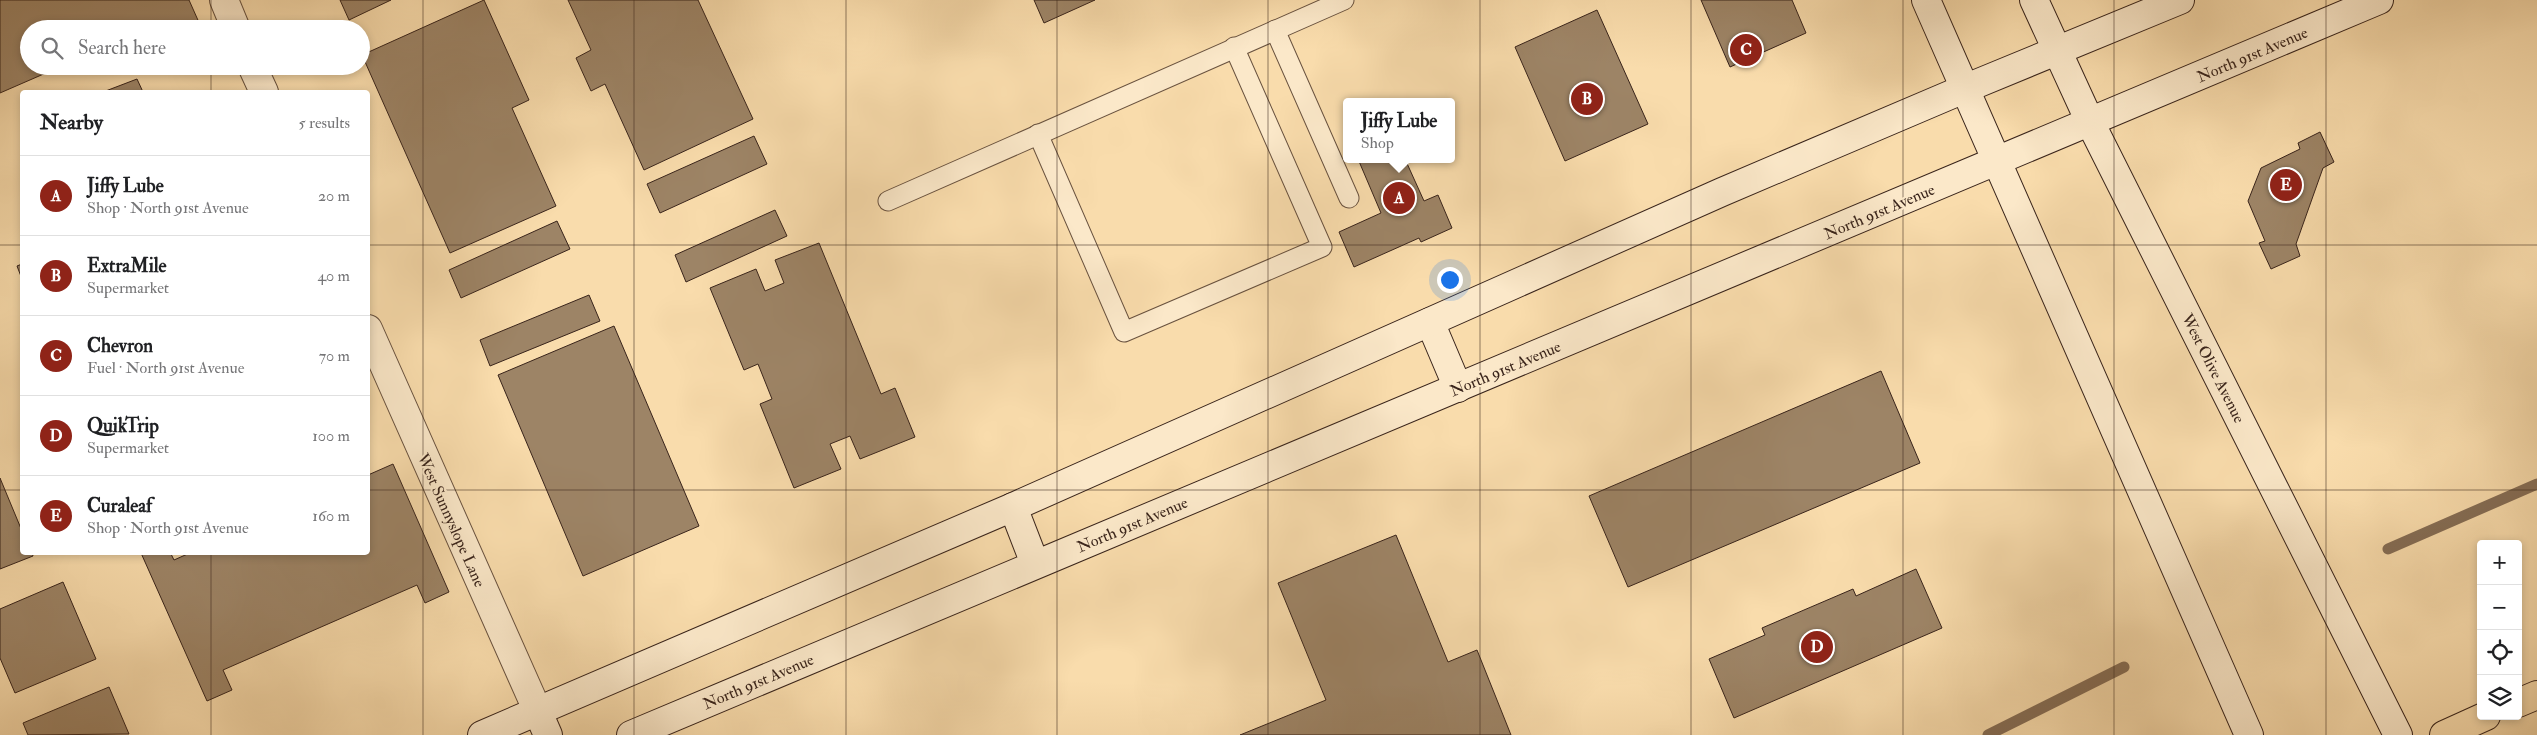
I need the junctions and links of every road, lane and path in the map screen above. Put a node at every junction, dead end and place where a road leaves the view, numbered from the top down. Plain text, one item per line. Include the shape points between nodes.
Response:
1 (224, 0) edge
2 (1344, 0) edge
3 (1926, 0) edge
4 (2034, 0) edge
5 (2180, 0) edge
6 (2379, 0) edge
7 (232, 20) edge
8 (1275, 30) junction
9 (1234, 47) junction
10 (2057, 50) junction
11 (256, 75) edge
12 (1964, 88) junction
13 (263, 90) edge
14 (2090, 122) junction
15 (1038, 134) junction
16 (1997, 161) junction
17 (1349, 198) dead end
18 (888, 201) dead end
19 (1430, 322) junction
20 (370, 334) edge
21 (1458, 388) junction
22 (1013, 507) junction
23 (1035, 564) junction
24 (2537, 695) edge
25 (2522, 701) edge
26 (2477, 720) edge
27 (543, 723) edge
28 (482, 735) edge
29 (631, 735) edge
30 (2249, 735) edge
31 (2398, 735) edge
32 (2444, 735) edge

1 - 7 main road
2 - 8 lane
3 - 12 main road
4 - 10 main road, West Olive Avenue
5 - 10 main road
6 - 14 main road, North 91st Avenue
8 - 9 lane
8 - 17 lane
9 - 15 lane
9 - 15 lane via 1322,247 1124,332
10 - 12 main road
10 - 14 main road, West Olive Avenue
11 - 13 main road
12 - 16 main road
12 - 19 main road
14 - 16 main road, North 91st Avenue
14 - 31 main road, West Olive Avenue
15 - 18 lane
16 - 21 main road, North 91st Avenue
16 - 30 main road
19 - 21 main road
19 - 22 main road
20 - 27 main road, West Sunnyslope Lane
21 - 23 main road, North 91st Avenue
22 - 23 main road
22 - 27 main road
23 - 29 main road, North 91st Avenue
24 - 25 highway
26 - 32 highway
27 - 28 main road

